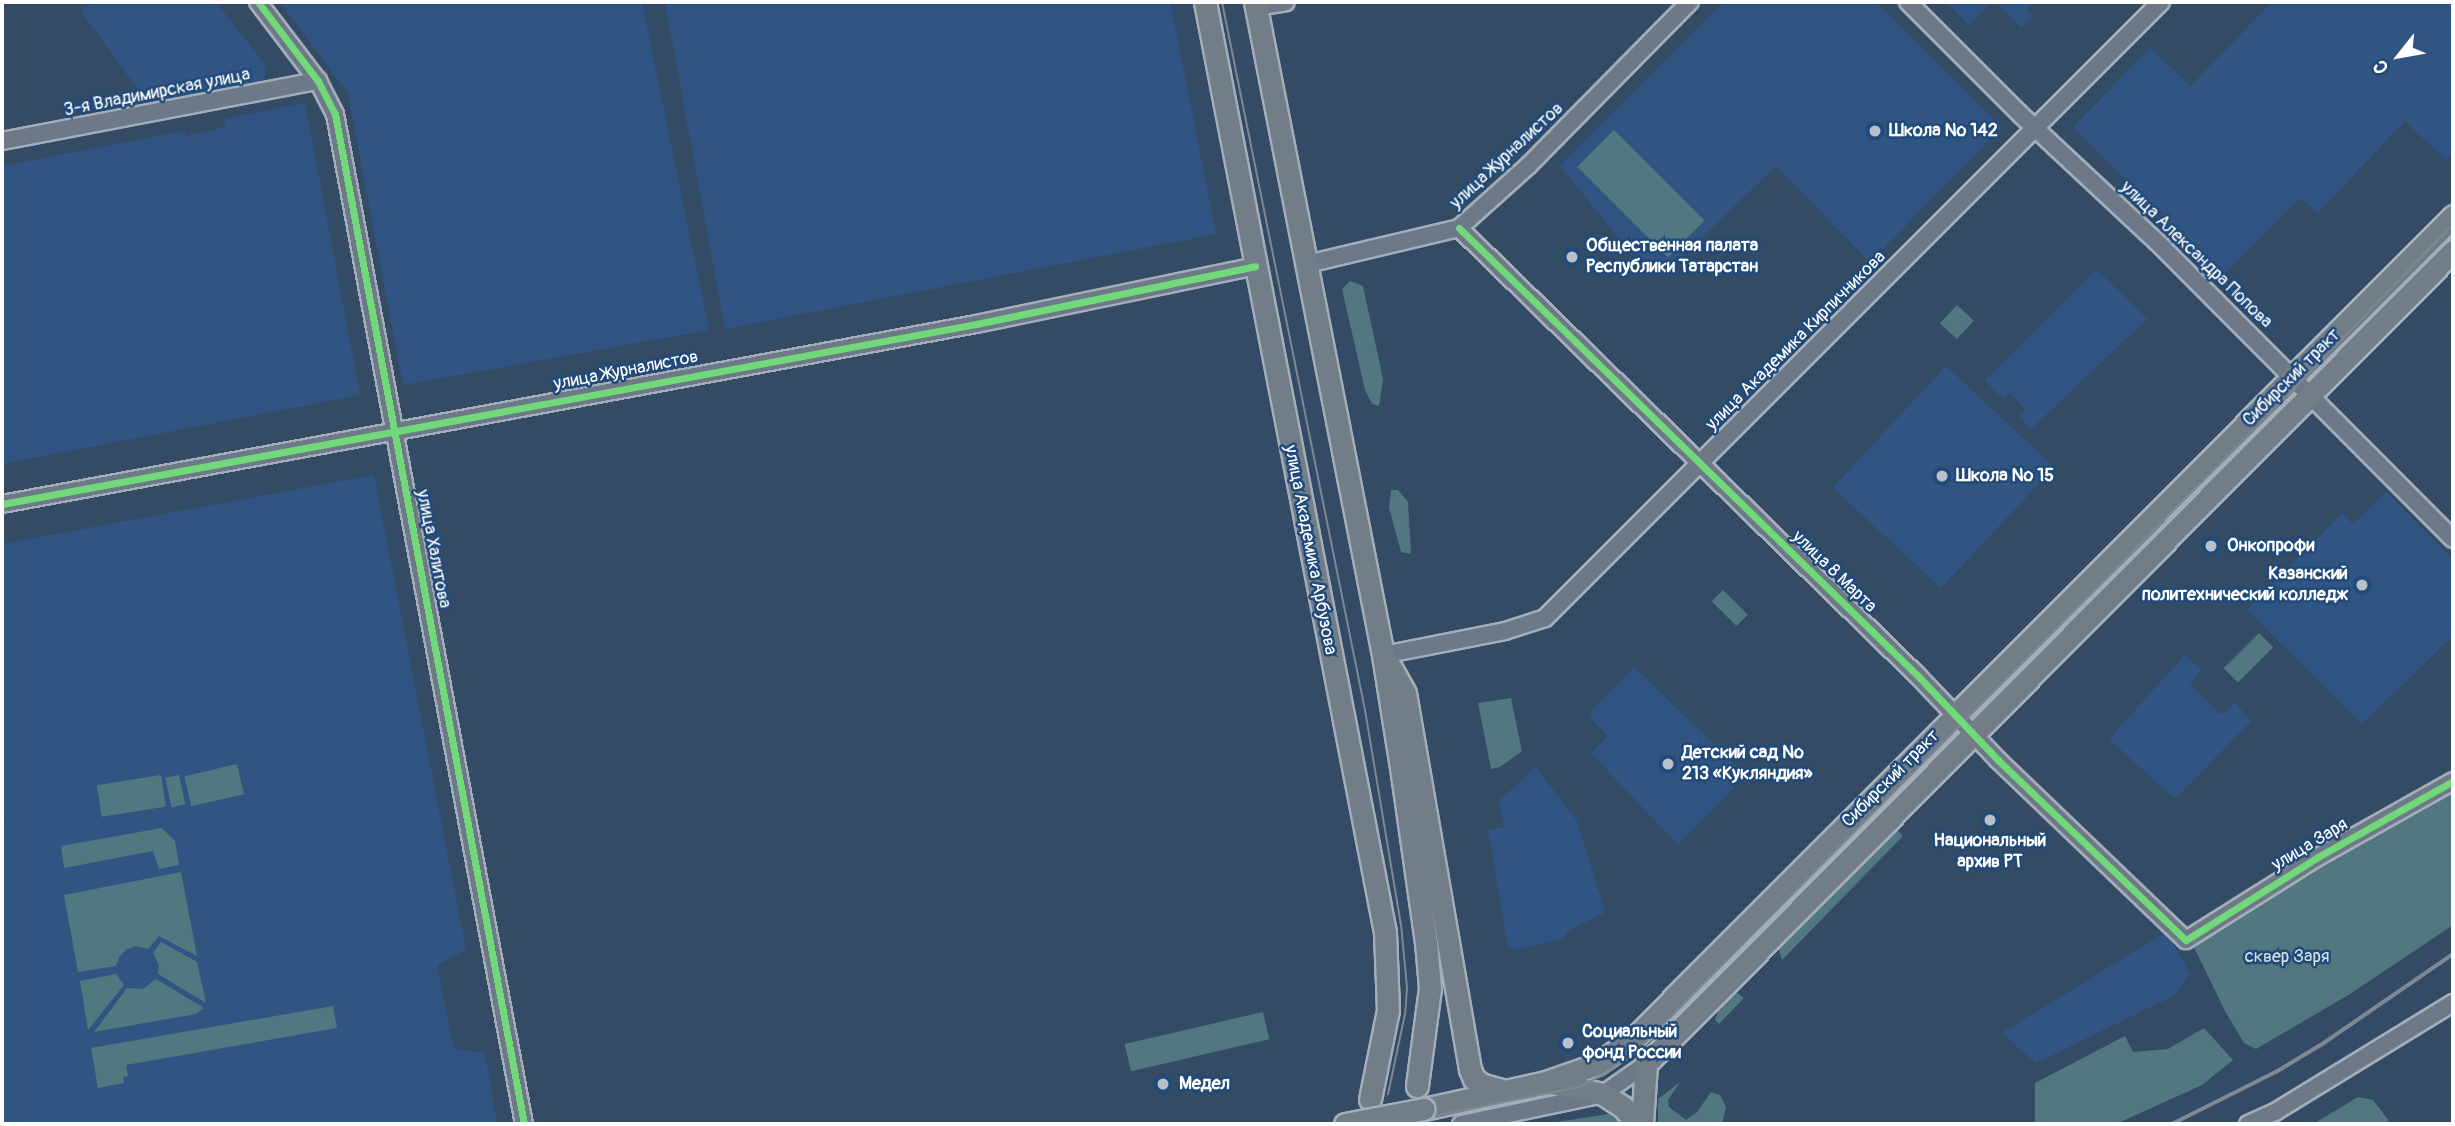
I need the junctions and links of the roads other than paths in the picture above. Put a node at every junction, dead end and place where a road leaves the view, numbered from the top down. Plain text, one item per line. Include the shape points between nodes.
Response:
1 (258, 2) edge
2 (1205, 2) edge
3 (1286, 2) edge
4 (1690, 2) edge
5 (1908, 2) edge
6 (2161, 2) edge
7 (1255, 4) edge
8 (318, 81) junction
9 (2036, 129) junction
10 (2, 141) edge
11 (2453, 216) edge
12 (1459, 228) junction
13 (2453, 251) edge
14 (1307, 264) junction
15 (1255, 266) junction
16 (2293, 377) junction
17 (2310, 393) junction
18 (395, 432) junction
19 (1701, 464) junction
20 (2, 504) edge
21 (2453, 539) edge
22 (1383, 655) junction
23 (1955, 713) junction
24 (1976, 734) junction
25 (2453, 780) edge
26 (2186, 940) joint
27 (2453, 1003) edge
28 (1646, 1064) junction
29 (1546, 1082) junction
30 (1417, 1086) dead end
31 (1505, 1091) junction
32 (1603, 1094) junction
33 (1370, 1098) dead end
34 (2278, 1118) edge
35 (524, 1124) edge
36 (1345, 1124) edge
37 (1461, 1124) edge
38 (1639, 1124) edge
39 (2248, 1124) edge

1 - 8 street, улица Халитова
2 - 15 main road, улица Академика Арбузова
3 - 7 street
4 - 12 street, улица Журналистов via 1529,165
5 - 9 street, улица Александра Попова
6 - 9 street, улица Академика Кирпичникова
7 - 14 main road
8 - 10 street, 3-я Владимирская улица
8 - 18 street, улица Халитова via 335,114
9 - 16 street, улица Александра Попова
9 - 19 street, улица Академика Кирпичникова
11 - 16 main road, Сибирский тракт
12 - 14 street, улица Журналистов
12 - 19 street, улица 8 Марта
13 - 17 main road, Сибирский тракт
14 - 22 main road
15 - 18 street, улица Журналистов via 976,324
15 - 33 main road, улица Академика Арбузова via 1385,932 1388,1010
16 - 17 street, улица Александра Попова
16 - 23 main road, Сибирский тракт
17 - 21 street, улица Александра Попова
17 - 24 main road, Сибирский тракт
18 - 20 street, улица Журналистов
18 - 35 street, улица Халитова
19 - 22 street, улица Академика Кирпичникова via 1545,618 1505,631
19 - 23 street, улица 8 Марта
22 - 30 main road via 1430,988
22 - 31 main road via 1405,693 1470,1069 1474,1079
23 - 24 street, улица 8 Марта
23 - 29 main road, Сибирский тракт via 1633,1039 1597,1064
24 - 26 street, улица 8 Марта
24 - 28 main road, Сибирский тракт
25 - 26 street, улица Заря via 2316,858
27 - 34 street
28 - 32 street, Сибирский тракт
28 - 38 main road
29 - 31 main road, Сибирский тракт
29 - 32 main road
31 - 36 main road, Сибирский тракт, bridge
32 - 37 street, Сибирский тракт
32 - 38 main road
34 - 39 street

